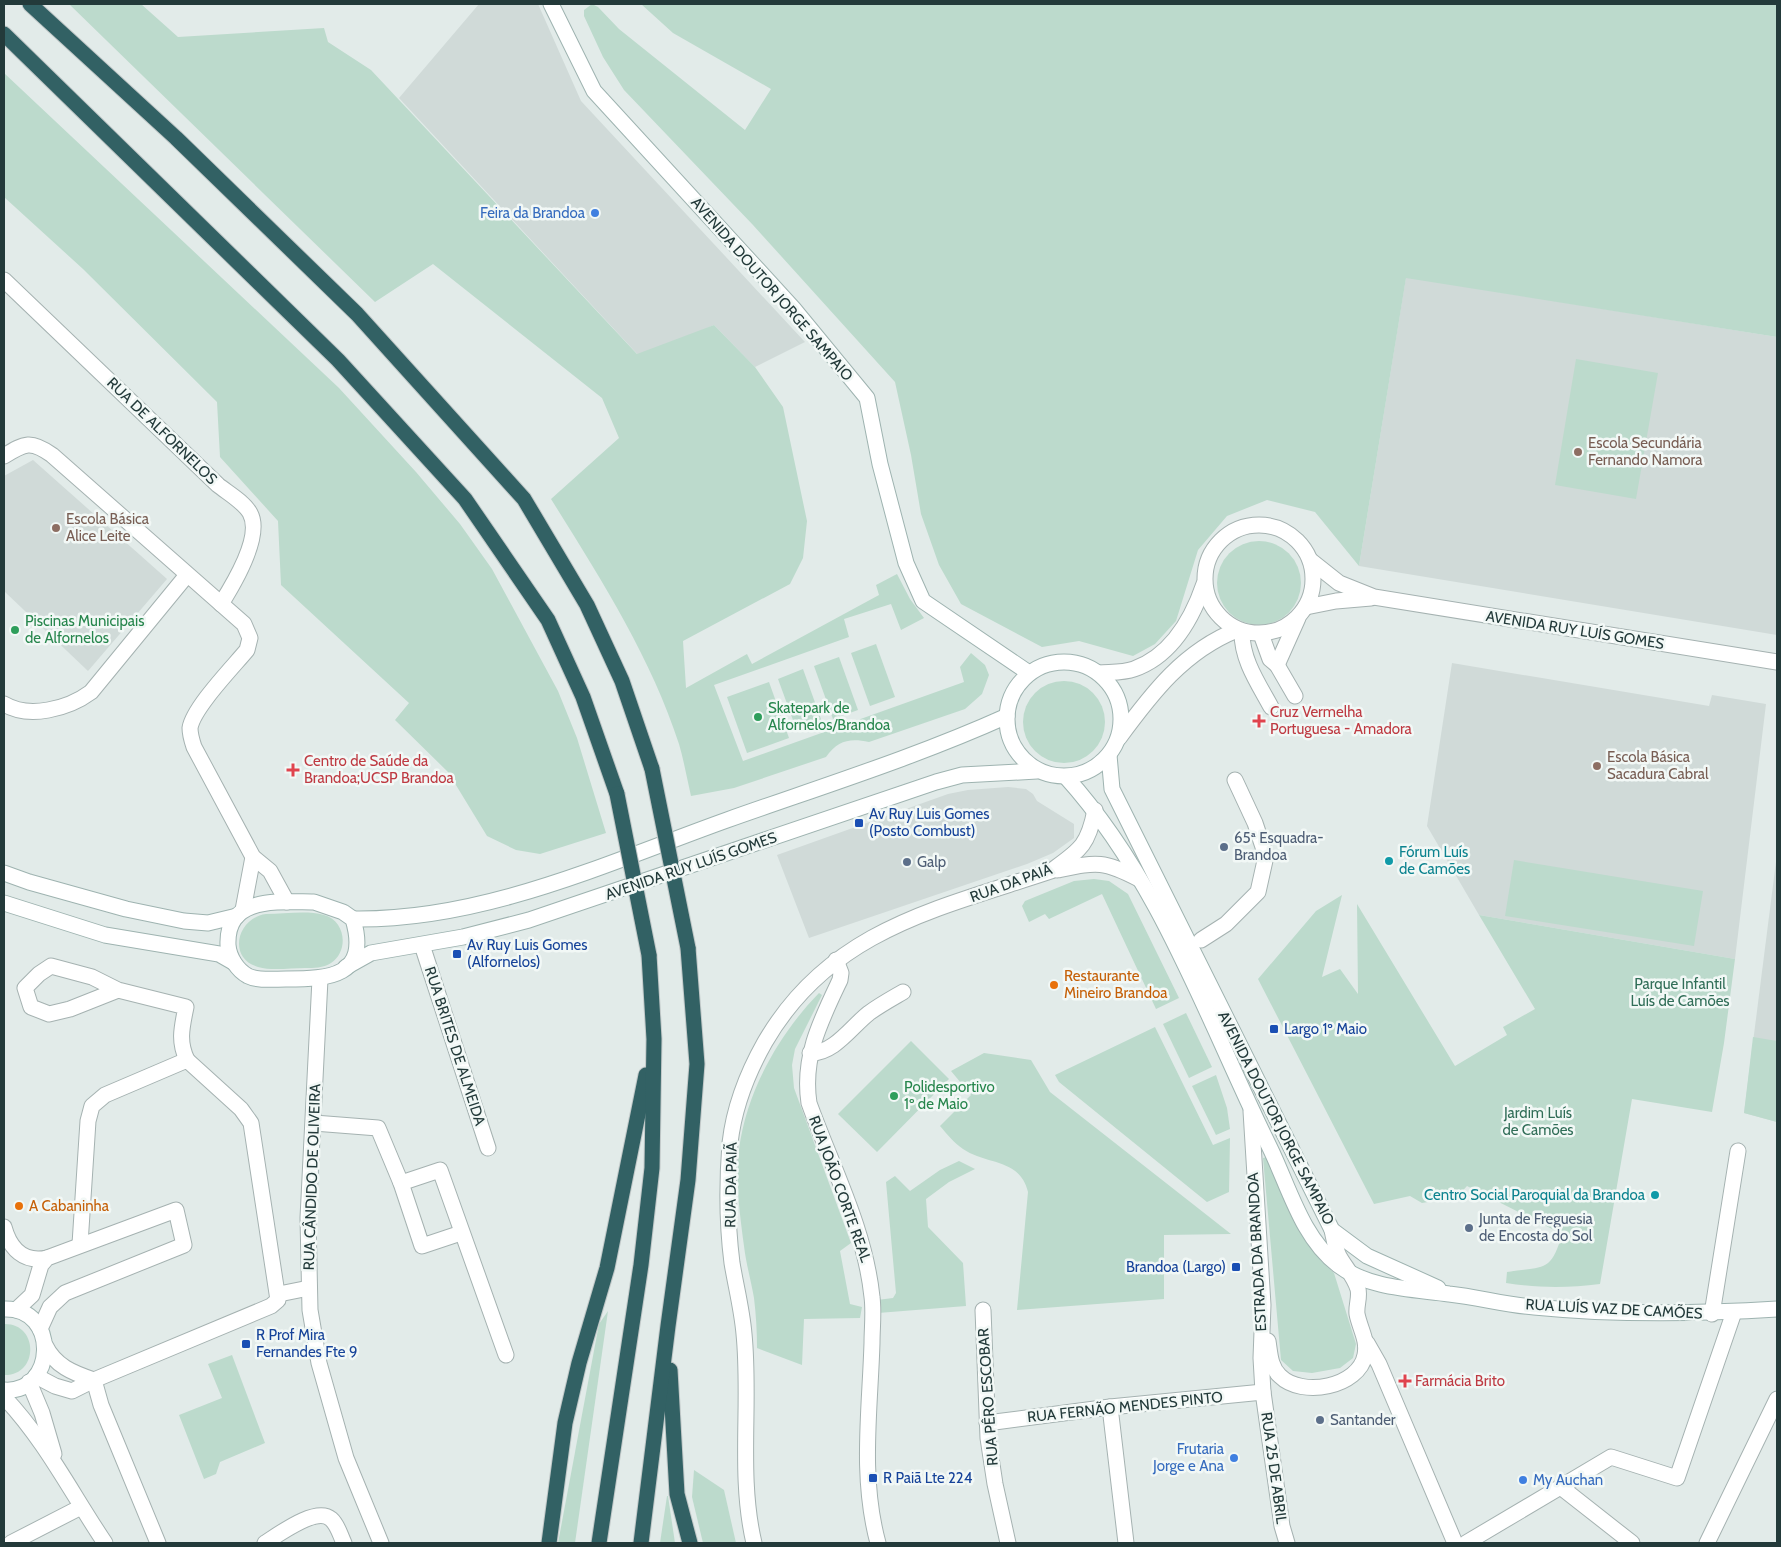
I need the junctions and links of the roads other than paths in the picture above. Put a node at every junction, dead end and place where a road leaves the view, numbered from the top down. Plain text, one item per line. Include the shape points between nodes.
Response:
1 (30, 4) edge
2 (551, 4) edge
3 (4, 34) edge
4 (4, 280) edge
5 (4, 456) edge
6 (1310, 560) junction
7 (187, 575) junction
8 (1204, 584) junction
9 (1374, 597) junction
10 (221, 604) junction
11 (1302, 612) junction
12 (1240, 631) junction
13 (1261, 634) junction
14 (1777, 662) edge
15 (1277, 664) junction
16 (1029, 673) junction
17 (1099, 673) junction
18 (1295, 696) dead end
19 (4, 704) edge
20 (1271, 707) dead end
21 (1006, 716) junction
22 (1119, 738) junction
23 (1109, 755) junction
24 (1037, 771) junction
25 (1066, 777) junction
26 (1235, 780) dead end
27 (1095, 810) junction
28 (253, 857) junction
29 (1051, 871) junction
30 (4, 873) edge
31 (1139, 879) junction
32 (287, 902) junction
33 (4, 903) edge
34 (240, 913) junction
35 (353, 919) junction
36 (1201, 940) dead end
37 (422, 945) junction
38 (836, 960) junction
39 (233, 962) junction
40 (346, 967) junction
41 (320, 979) junction
42 (118, 990) junction
43 (903, 992) dead end
44 (654, 1039) junction
45 (810, 1053) junction
46 (188, 1060) junction
47 (1251, 1111) junction
48 (314, 1123) junction
49 (488, 1148) dead end
50 (1738, 1151) dead end
51 (401, 1184) junction
52 (4, 1227) edge
53 (1332, 1230) junction
54 (461, 1233) junction
55 (80, 1244) junction
56 (47, 1258) junction
57 (1350, 1272) junction
58 (38, 1279) junction
59 (1387, 1285) junction
60 (309, 1288) junction
61 (65, 1293) junction
62 (279, 1294) junction
63 (1451, 1294) junction
64 (1360, 1295) junction
65 (1263, 1305) junction
66 (8, 1308) edge
67 (1777, 1309) edge
68 (983, 1310) dead end
69 (1734, 1312) junction
70 (1712, 1314) junction
71 (668, 1326) junction
72 (40, 1329) junction
73 (1367, 1343) junction
74 (46, 1346) junction
75 (506, 1355) dead end
76 (32, 1379) junction
77 (94, 1380) junction
78 (4, 1390) edge
79 (1263, 1392) junction
80 (4, 1397) edge
81 (1777, 1399) edge
82 (1110, 1407) junction
83 (987, 1423) junction
84 (58, 1465) junction
85 (1562, 1488) junction
86 (81, 1507) junction
87 (11, 1543) edge
88 (105, 1543) edge
89 (158, 1543) edge
90 (265, 1543) edge
91 (344, 1543) edge
92 (381, 1543) edge
93 (549, 1543) edge
94 (600, 1543) edge
95 (641, 1543) edge
96 (690, 1543) edge
97 (754, 1543) edge
98 (878, 1543) edge
99 (1008, 1543) edge
100 (1126, 1543) edge
101 (1286, 1543) edge
102 (1455, 1543) edge
103 (1466, 1543) edge
104 (1632, 1543) edge
105 (1707, 1543) edge

1 - 71 highway, bridge via 176,138 357,314 524,499 591,613 622,681 652,769 688,948 697,1064 688,1180
2 - 16 street, AVENIDA DOUTOR JORGE SAMPAIO via 594,91 793,308 867,398 904,556 924,601
3 - 44 highway, bridge via 338,360 465,500 548,620 583,697 617,794 649,955
4 - 10 street, RUA DE ALFORNELOS via 251,514 252,539 234,584
5 - 7 street via 31,444 52,454
6 - 8 street via 1302,545 1289,533 1273,526 1238,528 1212,551 1205,567
6 - 9 street, AVENIDA RUY LUÍS GOMES via 1339,584
6 - 11 street via 1314,576 1312,592
7 - 10 street
7 - 19 street via 82,699 64,706 28,712 13,710
8 - 12 street via 1208,600 1217,614
8 - 17 street via 1185,628 1166,649 1132,670
9 - 11 street, AVENIDA RUY LUÍS GOMES via 1336,601
9 - 14 street, AVENIDA RUY LUÍS GOMES
10 - 28 street via 244,624 250,644 198,710 190,735
11 - 13 street via 1288,626
11 - 15 street
12 - 13 street
12 - 20 street via 1249,666
12 - 22 street via 1200,648 1178,666
13 - 15 street via 1270,659
15 - 18 street
16 - 17 street via 1046,665 1064,662 1082,664
16 - 21 street via 1010,699
17 - 22 street via 1112,686 1120,702
21 - 24 street via 1009,735 1017,753
21 - 35 street, AVENIDA RUY LUÍS GOMES via 932,747 531,890 427,915 386,920
22 - 23 street
23 - 25 street via 1097,767
23 - 53 street, AVENIDA DOUTOR JORGE SAMPAIO via 1112,789
24 - 25 street
24 - 37 street, AVENIDA RUY LUÍS GOMES via 962,775 936,782 529,920 472,936
25 - 27 street, AVENIDA DOUTOR JORGE SAMPAIO
26 - 36 street via 1266,856 1258,892 1226,924
27 - 29 street, RUA DA PAIÃ via 1088,839
27 - 31 street, AVENIDA DOUTOR JORGE SAMPAIO
28 - 32 street via 270,871
28 - 34 street
29 - 31 street via 1100,863 1114,865
29 - 38 street, RUA DA PAIÃ via 901,922
30 - 34 street via 126,908 184,920 208,923
31 - 47 street, AVENIDA DOUTOR JORGE SAMPAIO via 1168,931
32 - 34 street via 262,903
32 - 35 street via 327,904
33 - 39 street via 105,935 219,954
34 - 39 street via 228,938
35 - 40 street via 358,947
37 - 40 street, AVENIDA RUY LUÍS GOMES via 371,954
37 - 49 street, RUA BRITES DE ALMEIDA
38 - 45 street, RUA JOÃO CORTE REAL via 840,980
38 - 97 street, RUA DA PAIÃ via 785,1012 756,1058 730,1141 732,1261 743,1316 747,1385 745,1473
39 - 41 street via 256,979
40 - 41 street via 331,977
41 - 48 street, RUA CÂNDIDO DE OLIVEIRA
42 - 42 street via 49,1014 31,1007 25,988 51,966 92,977
42 - 46 street via 186,1007 180,1036
43 - 45 street via 869,1013 823,1052
44 - 93 highway via 607,1268 565,1423
44 - 94 highway via 652,1168
45 - 98 street, RUA JOÃO CORTE REAL via 807,1071 809,1103 867,1262 872,1299 866,1450 871,1518
46 - 55 street via 106,1095 92,1106 88,1120
46 - 62 street via 241,1109 250,1123
47 - 57 street, AVENIDA DOUTOR JORGE SAMPAIO via 1310,1233 1338,1266
47 - 65 street, ESTRADA DA BRANDOA
48 - 51 street via 378,1128
48 - 60 street, RUA CÂNDIDO DE OLIVEIRA via 308,1218
50 - 70 street
51 - 54 street via 422,1246
51 - 54 street via 440,1170
52 - 56 street via 16,1250 26,1258
53 - 57 street via 1335,1247
53 - 63 street, AVENIDA DOUTOR JORGE SAMPAIO via 1367,1256
54 - 75 street
55 - 56 street
55 - 61 street via 176,1210 184,1245
56 - 58 street via 41,1265
57 - 59 street, AVENIDA DOUTOR JORGE SAMPAIO
57 - 64 street
58 - 61 street via 46,1291
58 - 66 street via 32,1295
59 - 63 street, AVENIDA DOUTOR JORGE SAMPAIO
59 - 64 street
60 - 62 street
60 - 92 street, RUA CÂNDIDO DE OLIVEIRA via 319,1363 346,1458
61 - 72 street via 50,1307
62 - 77 street via 271,1306
63 - 70 street, RUA LUÍS VAZ DE CAMÕES via 1580,1311
64 - 73 street via 1357,1314
65 - 73 street via 1274,1368 1287,1382 1296,1386 1330,1385 1353,1376 1364,1360
65 - 79 street, ESTRADA DA BRANDOA
66 - 72 street via 30,1318
67 - 69 street, RUA LUÍS VAZ DE CAMÕES
68 - 83 street, RUA PÊRO ESCOBAR
69 - 70 street, RUA LUÍS VAZ DE CAMÕES
69 - 85 street via 1677,1478 1611,1457
71 - 95 highway
71 - 96 highway via 677,1494
72 - 74 street
73 - 102 street via 1379,1364
74 - 76 street via 42,1367
74 - 77 street via 64,1368
76 - 77 street via 72,1391
76 - 78 street via 19,1388
76 - 84 street
77 - 89 street via 101,1405
79 - 82 street, RUA FERNÃO MENDES PINTO
79 - 101 street, RUA 25 DE ABRIL
80 - 84 street
81 - 105 street
82 - 83 street, RUA FERNÃO MENDES PINTO
82 - 100 street
83 - 99 street, RUA PÊRO ESCOBAR via 995,1484
84 - 86 street
85 - 103 street
85 - 104 street
86 - 87 street
86 - 88 street
90 - 91 street via 306,1519 324,1516 337,1527

